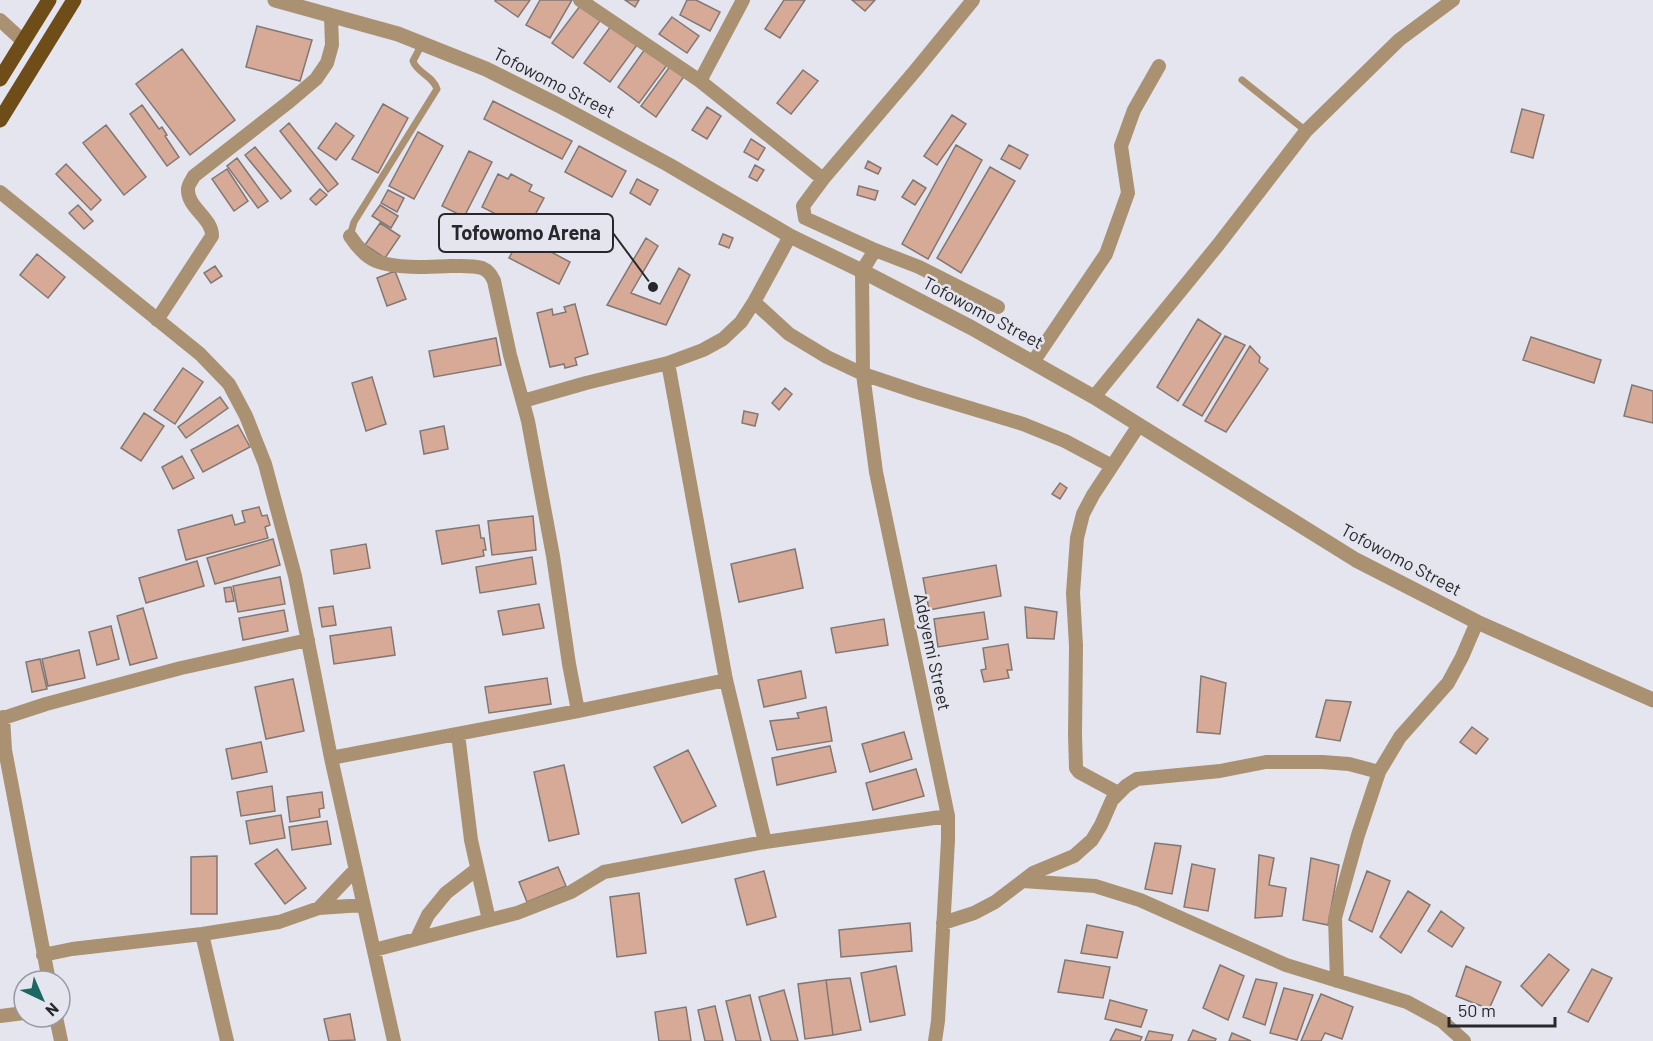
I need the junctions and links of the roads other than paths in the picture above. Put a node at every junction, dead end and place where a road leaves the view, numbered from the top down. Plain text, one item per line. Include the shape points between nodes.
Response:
1 (49, 0) edge
2 (75, 0) edge
3 (275, 0) edge
4 (580, 0) edge
5 (743, 0) edge
6 (973, 0) edge
7 (1452, 0) edge
8 (331, 15) junction
9 (0, 20) edge
10 (23, 41) junction
11 (422, 44) junction
12 (1159, 66) dead end
13 (0, 79) edge
14 (1242, 80) dead end
15 (700, 81) junction
16 (0, 120) edge
17 (1306, 131) junction
18 (823, 179) junction
19 (0, 192) edge
20 (350, 236) joint
21 (790, 236) junction
22 (875, 250) junction
23 (862, 271) junction
24 (754, 302) junction
25 (998, 307) dead end
26 (157, 320) junction
27 (1033, 362) junction
28 (668, 363) junction
29 (864, 374) junction
30 (1094, 397) junction
31 (523, 401) junction
32 (1139, 425) junction
33 (1112, 466) junction
34 (1477, 622) junction
35 (308, 640) junction
36 (726, 680) junction
37 (1653, 700) edge
38 (578, 711) junction
39 (2, 718) edge
40 (458, 734) junction
41 (331, 758) junction
42 (1380, 772) junction
43 (1118, 793) junction
44 (948, 816) junction
45 (765, 843) junction
46 (356, 869) junction
47 (477, 869) junction
48 (1023, 881) junction
49 (363, 905) junction
50 (319, 908) junction
51 (489, 920) junction
52 (943, 922) junction
53 (202, 934) junction
54 (417, 938) junction
55 (374, 950) junction
56 (43, 955) junction
57 (46, 969) edge
58 (1337, 981) junction
59 (227, 1041) edge
60 (394, 1041) edge
61 (935, 1041) edge
62 (1464, 1041) edge

1 - 10 main road
2 - 16 main road
3 - 8 street, Tofowomo Street
4 - 15 street
5 - 15 street
6 - 18 street
7 - 17 street via 1399,40
8 - 11 street, Tofowomo Street
8 - 26 street via 332,45 327,63 316,79 194,176 188,188 191,201 212,228 212,236
9 - 10 street
10 - 13 main road
11 - 20 lane via 414,66 437,89 354,222
11 - 21 street, Tofowomo Street via 486,69 558,105
12 - 27 street via 1134,110 1121,146 1128,193 1106,254
14 - 17 lane
15 - 18 street
17 - 30 street
18 - 22 street via 803,206 805,218
19 - 26 street
20 - 31 street via 374,261 420,267 471,266 490,273 498,292
21 - 23 street, Tofowomo Street
21 - 24 street
22 - 23 street
22 - 25 street via 919,267
23 - 27 street, Tofowomo Street
23 - 29 street, Adeyemi Street
24 - 28 street via 723,339
24 - 29 street via 789,334
26 - 35 street via 200,354 229,384 246,416 265,465
27 - 30 street, Tofowomo Street
28 - 31 street
28 - 36 street
29 - 33 street via 1023,424
29 - 44 street, Adeyemi Street via 876,472
30 - 32 street, Tofowomo Street
31 - 38 street
32 - 33 street
32 - 34 street, Tofowomo Street via 1356,560
33 - 43 street via 1083,514 1077,538 1073,593 1075,735 1079,772
34 - 37 street, Tofowomo Street
34 - 42 street via 1449,683 1400,737
35 - 39 street via 181,668
35 - 41 street
36 - 38 street
36 - 45 street
38 - 40 street
39 - 56 street
40 - 41 street
40 - 47 street
41 - 46 street
42 - 43 street via 1349,764 1266,762 1137,779
42 - 58 street via 1335,918
43 - 48 street via 1092,840 1074,856
44 - 45 street
44 - 52 street, Adeyemi Street
45 - 51 street via 604,872 571,892
46 - 49 street
46 - 50 street
47 - 51 street
47 - 54 street via 446,892
48 - 52 street via 974,913
48 - 58 street via 1095,886 1140,900 1286,965
49 - 50 street
49 - 55 street
50 - 53 street via 279,922
51 - 54 street
52 - 61 street, Adeyemi Street
53 - 56 street
53 - 59 street
54 - 55 street
55 - 60 street
56 - 57 street
58 - 62 street via 1407,1002 1442,1021

